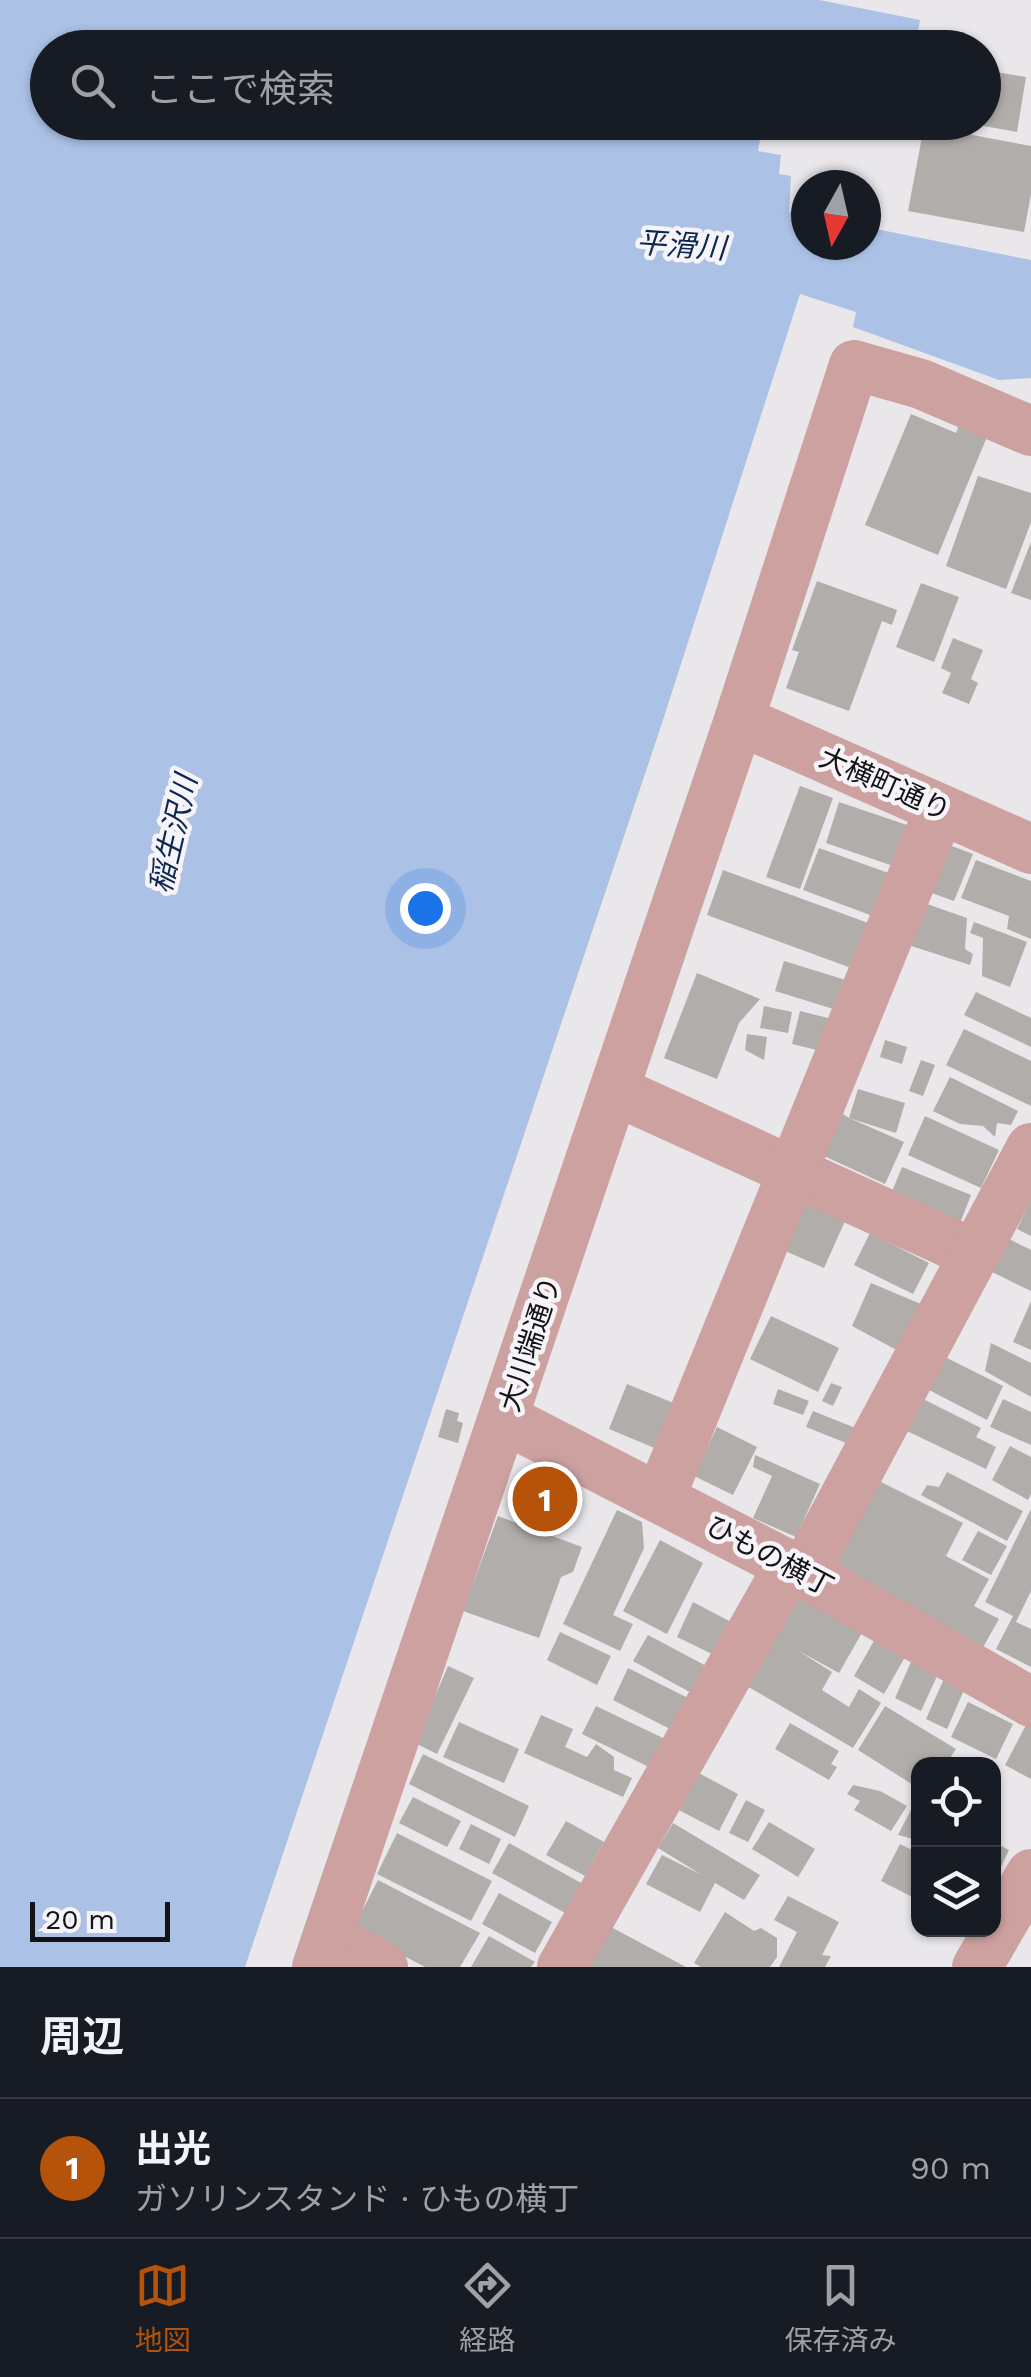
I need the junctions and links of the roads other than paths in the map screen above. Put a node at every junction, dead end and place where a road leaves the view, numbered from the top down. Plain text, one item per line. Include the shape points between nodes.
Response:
1 (1031, 431) edge
2 (739, 720) junction
3 (940, 808) junction
4 (1031, 848) edge
5 (614, 1090) junction
6 (1031, 1148) edge
7 (792, 1171) junction
8 (974, 1254) junction
9 (505, 1419) junction
10 (660, 1498) junction
11 (796, 1569) junction
12 (1031, 1702) edge
13 (1031, 1874) edge
14 (323, 1951) edge
15 (384, 1967) edge
16 (562, 1967) edge
17 (977, 1967) edge

1 - 2 street, 大川端通り via 921,384 854,365
2 - 3 street, 大横町通り
2 - 5 street, 大川端通り
3 - 4 street, 大横町通り
3 - 7 street
5 - 7 street
5 - 9 street, 大川端通り
6 - 8 street
7 - 8 street
7 - 10 street
8 - 11 street
9 - 10 street, ひもの横丁
9 - 14 street, 大川端通り
10 - 11 street, ひもの横丁
11 - 12 street, ひもの横丁
11 - 16 street
13 - 17 street
14 - 15 street

